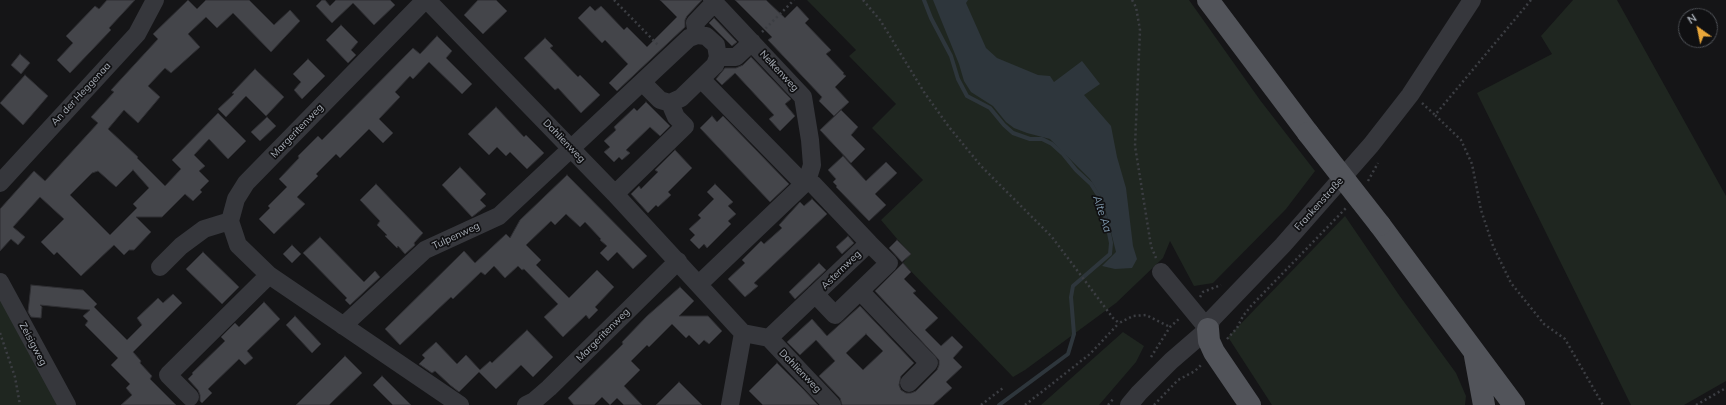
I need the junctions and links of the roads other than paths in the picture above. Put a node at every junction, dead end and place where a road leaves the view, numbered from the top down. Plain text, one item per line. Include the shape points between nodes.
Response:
1 (155, 0) edge
2 (1208, 0) edge
3 (1472, 0) edge
4 (422, 1) edge
5 (713, 1) edge
6 (697, 35) junction
7 (752, 42) junction
8 (718, 57) junction
9 (701, 79) junction
10 (642, 82) junction
11 (670, 103) junction
12 (571, 149) junction
13 (807, 181) junction
14 (0, 183) edge
15 (615, 194) junction
16 (230, 221) junction
17 (869, 243) junction
18 (678, 261) junction
19 (160, 267) dead end
20 (1161, 272) road end
21 (269, 275) junction
22 (0, 282) edge
23 (699, 284) junction
24 (860, 291) junction
25 (815, 294) junction
26 (343, 326) junction
27 (1208, 329) junction
28 (743, 333) junction
29 (769, 338) junction
30 (1474, 351) junction
31 (909, 383) dead end
32 (190, 397) dead end
33 (1122, 401) edge
34 (66, 405) edge
35 (460, 405) edge
36 (526, 405) edge
37 (730, 405) edge
38 (832, 405) edge
39 (1250, 405) edge
40 (1484, 405) edge
41 (1514, 405) edge

1 - 14 street, An der Heggenaa via 137,34
2 - 30 main road, bridge
3 - 27 street, Frankenstraße via 1410,95 1371,145 1283,245 1212,319
4 - 12 street, Dahlienweg
4 - 16 street, Margeritenweg via 246,183 236,199
5 - 6 street via 694,23
5 - 7 street, Nelkenweg
6 - 8 street via 706,36 716,45
6 - 10 street via 689,38
7 - 8 street via 736,57
7 - 13 street, Nelkenweg via 804,97 812,165
8 - 9 street via 715,65
9 - 11 street via 681,98
9 - 13 street via 798,178
10 - 11 street via 660,100
10 - 12 street
11 - 15 street via 676,117 685,126
12 - 15 street, Dahlienweg
12 - 26 street, Tulpenweg via 499,216 425,250
13 - 17 street via 814,185
13 - 23 street
15 - 18 street, Dahlienweg
16 - 19 street via 204,229 181,246
16 - 21 street via 238,246
17 - 24 street, Asternweg via 889,263
17 - 25 street, Asternweg
18 - 23 street, Dahlienweg
18 - 36 street, Margeritenweg via 549,388
20 - 27 street
21 - 26 street
21 - 32 street via 168,375
22 - 34 street, Zeisigweg
23 - 28 street, Dahlienweg
24 - 25 street, Asternweg via 835,315
24 - 31 street via 929,363
25 - 29 street, Asternweg
26 - 35 street
27 - 33 street, Frankenstraße via 1139,393
27 - 39 main road via 1214,352
28 - 29 street
28 - 37 street
29 - 38 street, Dahlienweg
30 - 40 main road
30 - 41 main road

